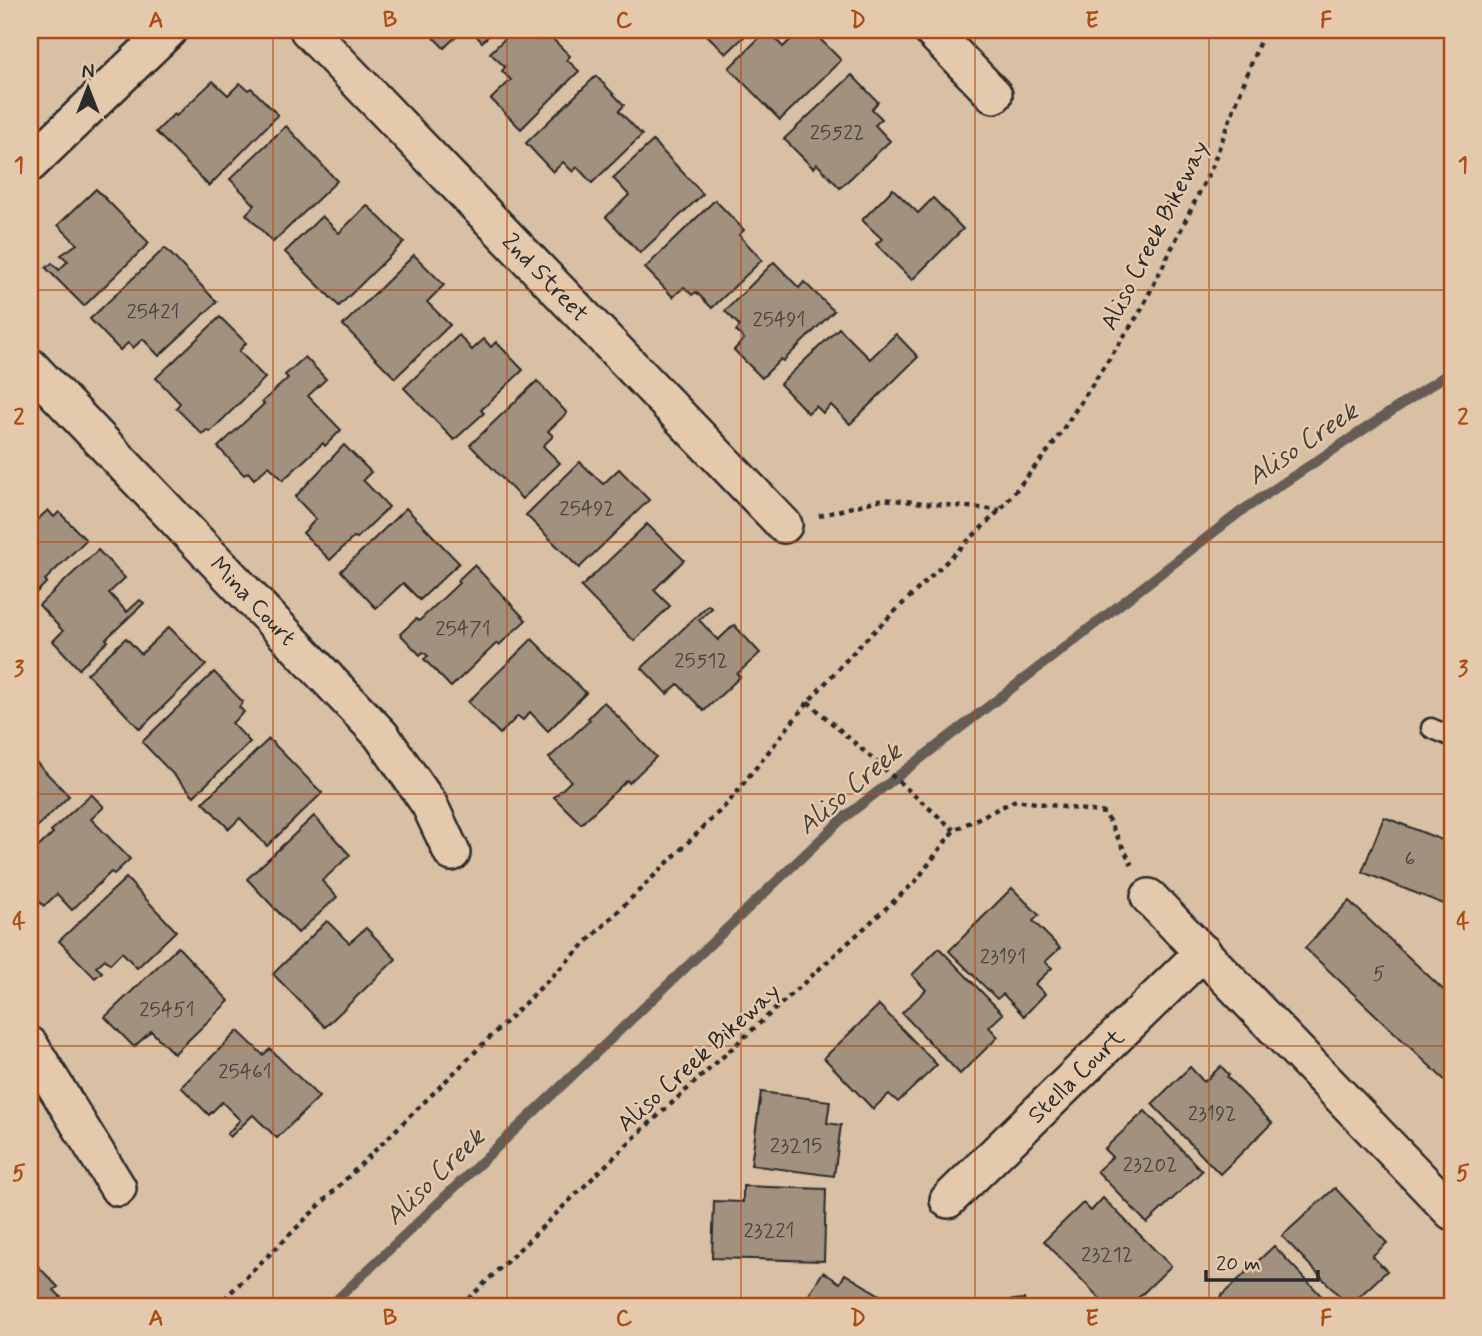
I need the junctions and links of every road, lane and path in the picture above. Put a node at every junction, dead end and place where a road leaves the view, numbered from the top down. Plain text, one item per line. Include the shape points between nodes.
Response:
1 (169, 30) edge
2 (308, 30) edge
3 (931, 30) edge
4 (1264, 30) edge
5 (994, 95) dead end
6 (30, 164) edge
7 (30, 366) edge
8 (1000, 510) junction
9 (784, 525) joint
10 (808, 702) junction
11 (1431, 728) dead end
12 (1452, 737) edge
13 (954, 830) junction
14 (452, 853) dead end
15 (1149, 897) joint
16 (1203, 952) junction
17 (30, 1045) edge
18 (118, 1188) dead end
19 (948, 1199) dead end
20 (1452, 1212) edge
21 (217, 1306) edge
22 (461, 1306) edge

1 - 6 street
2 - 9 street, 2nd Street
3 - 5 street
4 - 8 path, Aliso Creek Bikeway via 1211,169 1140,312 1052,446
7 - 14 street, Mina Court via 381,735 429,804
8 - 9 path via 882,499
8 - 10 path, Aliso Creek Bikeway via 862,643
10 - 13 path
10 - 21 path, Aliso Creek Bikeway via 727,804
11 - 12 lane
13 - 15 path, Aliso Creek Bikeway via 1016,800 1105,814
13 - 22 path, Aliso Creek Bikeway via 916,881 639,1133
15 - 16 street
16 - 19 street, Stella Court
16 - 20 street
17 - 18 street

